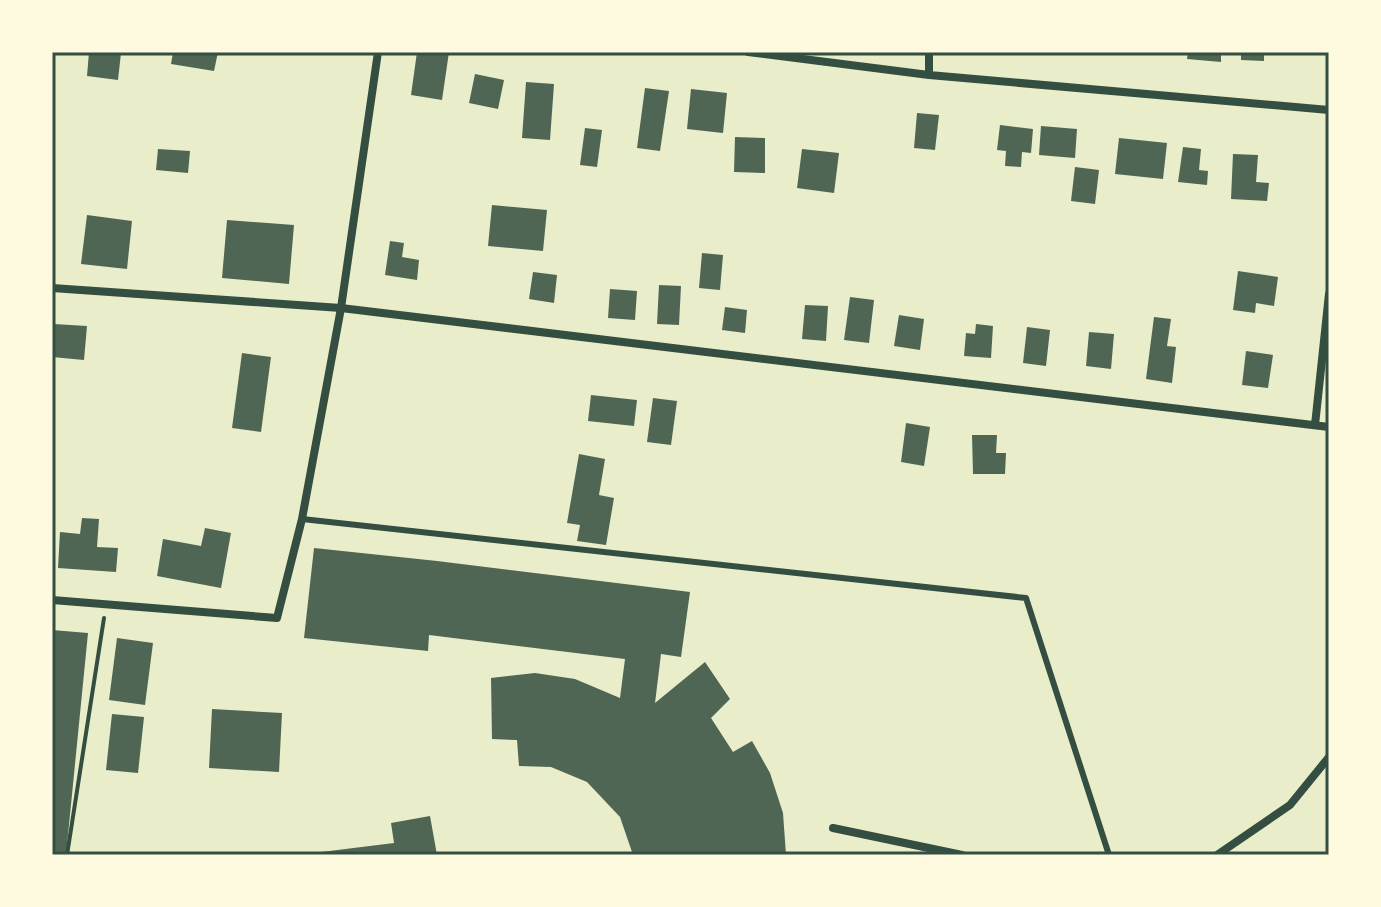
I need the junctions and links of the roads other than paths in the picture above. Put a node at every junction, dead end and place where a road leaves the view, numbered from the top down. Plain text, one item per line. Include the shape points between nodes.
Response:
1 (378, 52) edge
2 (748, 52) edge
3 (929, 52) edge
4 (929, 75) junction
5 (1329, 110) edge
6 (52, 288) edge
7 (1329, 294) edge
8 (341, 308) junction
9 (1315, 425) junction
10 (1329, 427) edge
11 (302, 519) junction
12 (52, 600) edge
13 (1329, 757) edge
14 (833, 828) dead end
15 (962, 855) edge
16 (1109, 855) edge
17 (1217, 855) edge

1 - 8 street
2 - 4 street
3 - 4 street
4 - 5 street
6 - 8 street
7 - 9 street
8 - 9 street
8 - 11 street
9 - 10 street
11 - 12 street via 277,618
11 - 16 lane via 1026,598
13 - 17 street via 1290,805
14 - 15 street

